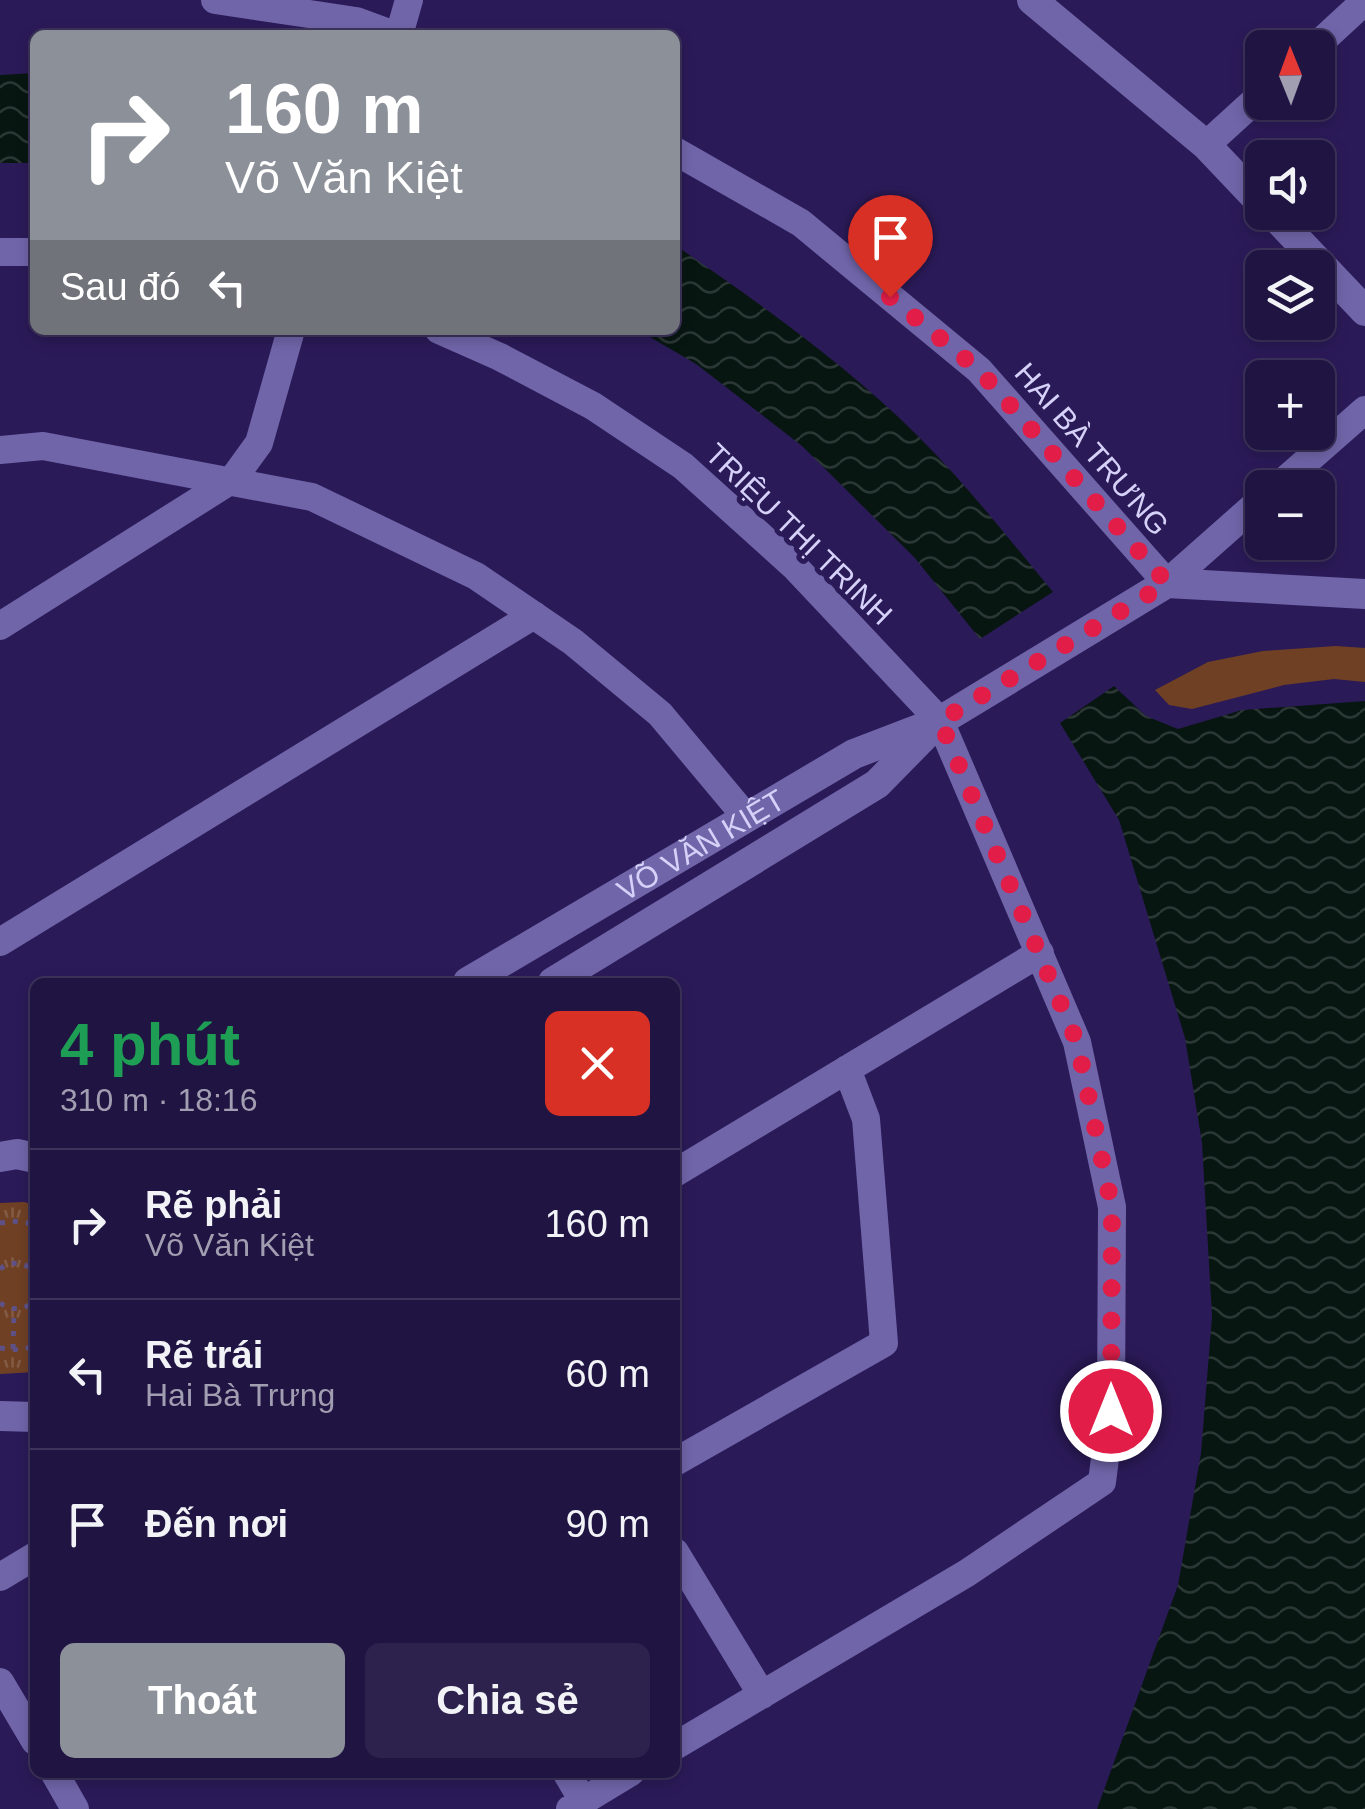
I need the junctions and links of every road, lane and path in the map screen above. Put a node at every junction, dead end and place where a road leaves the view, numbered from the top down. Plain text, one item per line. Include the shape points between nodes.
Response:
1 (214, 0) edge
2 (408, 0) edge
3 (1032, 0) edge
4 (1365, 1) edge
5 (358, 19) edge
6 (384, 30) edge
7 (398, 30) edge
8 (1334, 30) edge
9 (1245, 109) edge
10 (1206, 145) junction
11 (680, 154) edge
12 (1245, 186) edge
13 (1288, 230) edge
14 (0, 252) edge
15 (30, 252) edge
16 (1365, 311) edge
17 (290, 335) edge
18 (450, 335) edge
19 (1365, 410) edge
20 (0, 450) edge
21 (1297, 470) edge
22 (228, 482) junction
23 (1245, 514) edge
24 (1167, 583) junction
25 (1365, 594) edge
26 (534, 616) junction
27 (0, 626) edge
28 (940, 721) junction
29 (747, 818) junction
30 (0, 942) edge
31 (1040, 954) junction
32 (475, 978) edge
33 (563, 978) edge
34 (847, 1069) junction
35 (30, 1157) edge
36 (0, 1158) edge
37 (680, 1169) edge
38 (0, 1223) edge
39 (30, 1223) edge
40 (0, 1258) edge
41 (2, 1268) edge
42 (30, 1268) edge
43 (0, 1302) edge
44 (30, 1305) edge
45 (14, 1309) junction
46 (30, 1347) edge
47 (0, 1348) edge
48 (14, 1349) junction
49 (0, 1416) edge
50 (30, 1416) edge
51 (680, 1459) edge
52 (30, 1559) edge
53 (680, 1560) edge
54 (0, 1577) edge
55 (0, 1682) edge
56 (762, 1694) junction
57 (30, 1733) edge
58 (680, 1743) edge
59 (57, 1778) edge
60 (568, 1778) edge
61 (621, 1778) edge
62 (576, 1805) edge
63 (75, 1809) edge

1 - 5 street
2 - 7 street
3 - 10 street
4 - 8 street
5 - 6 street
9 - 10 street
10 - 12 street
11 - 24 street, HAI BÀ TRƯNG via 801,224 979,370
13 - 16 street
14 - 15 street
17 - 22 street via 258,443
18 - 28 street, TRIỆU THỊ TRINH via 593,406 684,466 794,566
19 - 21 street
20 - 22 street via 43,446
22 - 26 street via 312,497 476,576
22 - 27 street
23 - 24 street
24 - 25 street
24 - 28 street, VÕ VĂN KIỆT
26 - 29 street via 660,714
26 - 30 street
28 - 29 street, VÕ VĂN KIỆT via 854,754
28 - 31 street
28 - 33 street, VÕ VĂN KIỆT via 877,784
29 - 32 street, VÕ VĂN KIỆT
31 - 34 street
31 - 56 street via 1077,1042 1112,1207 1111,1411 1102,1482 967,1573
34 - 37 street
34 - 51 street via 866,1119 884,1343
35 - 36 street
38 - 39 path
40 - 41 path
41 - 42 path via 19,1263
43 - 45 path
44 - 45 path
45 - 48 path
46 - 48 path
47 - 48 path
49 - 50 street
52 - 54 street
53 - 56 street
55 - 57 street
56 - 58 street
59 - 63 street
60 - 62 street
61 - 62 street

